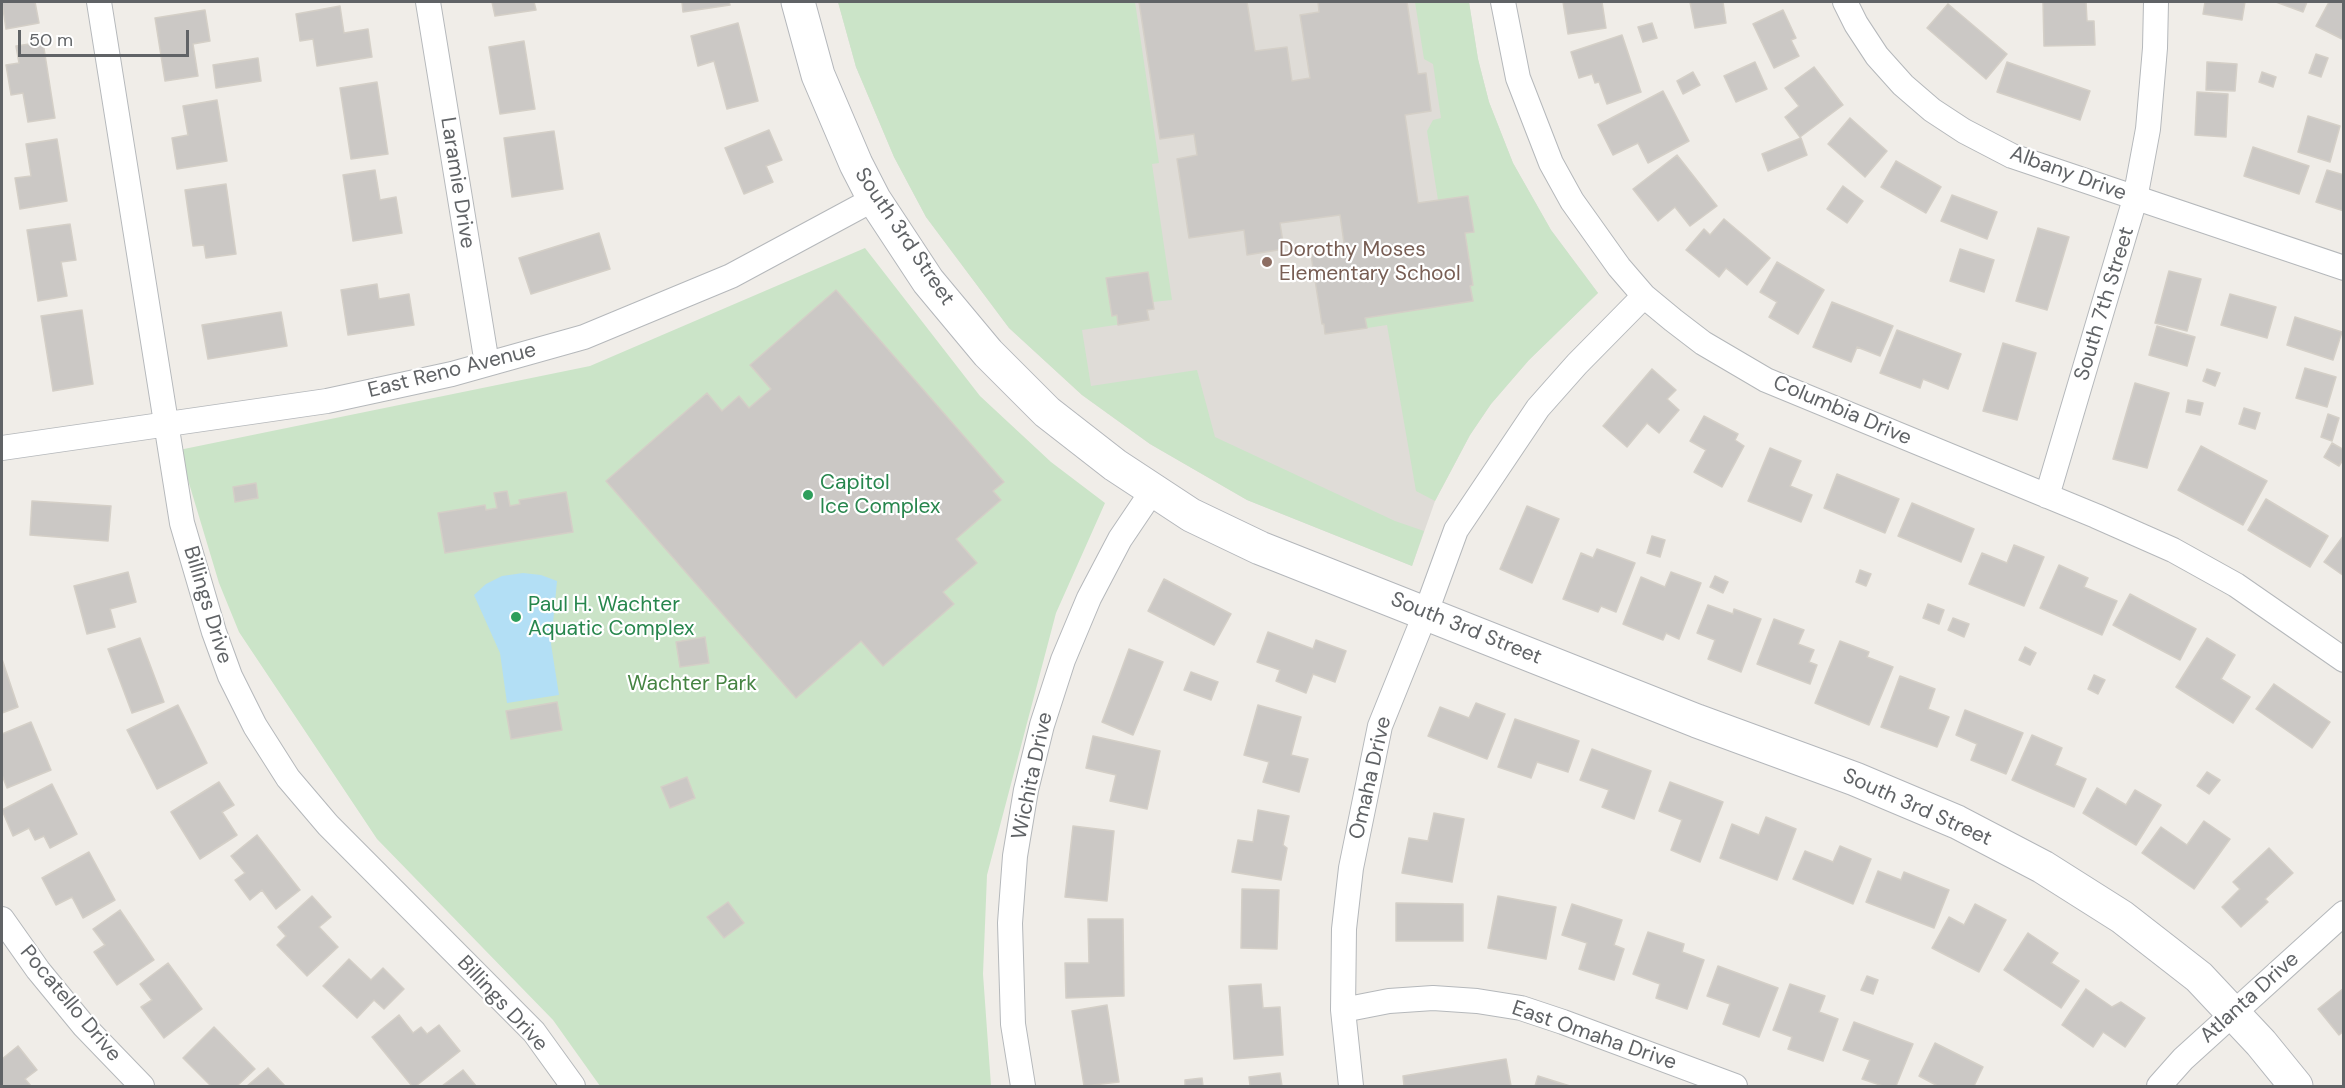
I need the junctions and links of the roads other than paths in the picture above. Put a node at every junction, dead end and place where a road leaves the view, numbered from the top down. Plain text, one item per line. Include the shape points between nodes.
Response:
1 (99, 2) edge
2 (428, 2) edge
3 (798, 2) edge
4 (1503, 2) edge
5 (1845, 2) edge
6 (2156, 2) edge
7 (874, 199) junction
8 (2135, 199) junction
9 (2343, 268) edge
10 (1644, 296) junction
11 (488, 364) junction
12 (165, 423) junction
13 (2, 448) edge
14 (1153, 490) junction
15 (2047, 496) junction
16 (1426, 612) junction
17 (2343, 660) edge
18 (2343, 913) edge
19 (2, 919) edge
20 (1343, 1010) junction
21 (2233, 1013) junction
22 (142, 1086) edge
23 (573, 1086) edge
24 (1023, 1086) edge
25 (1351, 1086) edge
26 (1735, 1086) edge
27 (2159, 1086) edge
28 (2296, 1086) edge

1 - 12 street, Billings Drive
2 - 11 street, Laramie Drive
3 - 7 street, South 3rd Street via 818,75
4 - 10 street, Columbia Drive via 1518,78 1551,163 1594,235
5 - 8 street, Albany Drive via 1877,56 1932,110 2012,156
6 - 8 street, South 7th Street via 2148,129
7 - 11 street, East Reno Avenue via 731,276 584,337
7 - 14 street, South 3rd Street via 928,280 988,353 1047,412
8 - 9 street, Albany Drive
8 - 15 street, South 7th Street
10 - 15 street, Columbia Drive via 1703,343 1766,380
10 - 16 street, Omaha Drive via 1532,417 1456,530
11 - 12 street, East Reno Avenue via 327,401
12 - 13 street, East Reno Avenue
12 - 23 street, Billings Drive via 182,523 214,632 255,726 288,778 328,825 534,1032
14 - 16 street, South 3rd Street via 1260,548
14 - 24 street, Wichita Drive via 1120,538 1089,598 1063,660 1026,790 1010,923 1013,1024
15 - 17 street, Columbia Drive via 2135,532 2200,565 2236,585
16 - 20 street, Omaha Drive via 1380,726 1351,867 1344,929
16 - 21 street, South 3rd Street via 1957,822 2043,867 2122,917 2199,977
18 - 21 street, Atlanta Drive
19 - 22 street, Pocatello Drive via 84,1026
20 - 25 street, Omaha Drive
20 - 26 street, East Omaha Drive via 1433,998 1521,1008
21 - 27 street, Atlanta Drive
21 - 28 street, South 3rd Street

